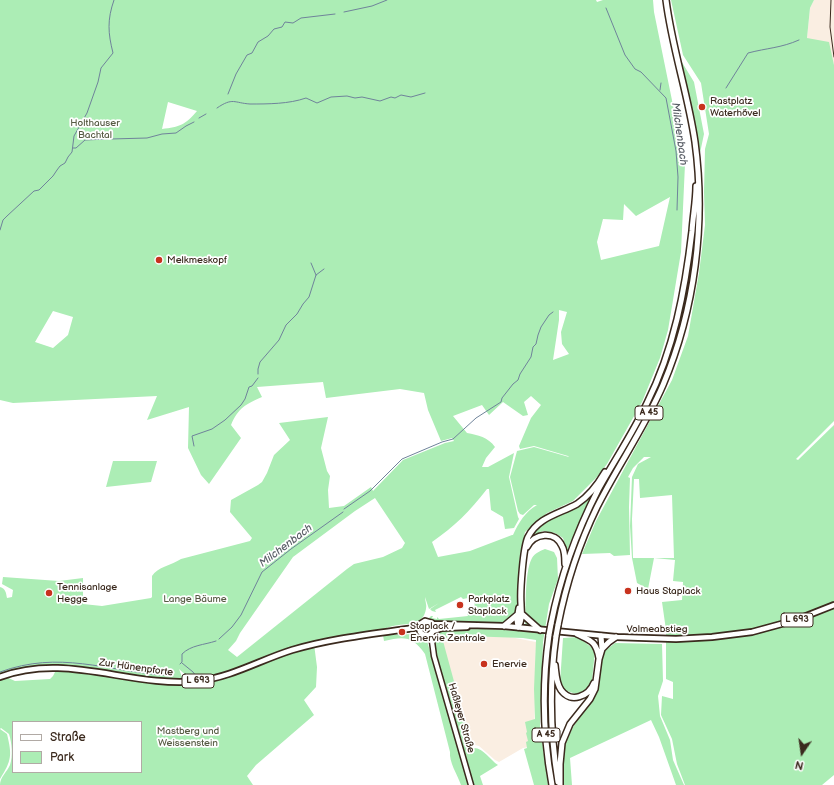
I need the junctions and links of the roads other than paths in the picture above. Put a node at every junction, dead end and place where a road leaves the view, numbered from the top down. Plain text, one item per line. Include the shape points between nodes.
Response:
1 (664, 0) edge
2 (696, 217) junction
3 (616, 459) junction
4 (525, 554) junction
5 (565, 569) junction
6 (834, 605) edge
7 (519, 615) junction
8 (433, 624) junction
9 (419, 626) junction
10 (475, 626) junction
11 (504, 626) junction
12 (518, 627) junction
13 (540, 630) junction
14 (385, 632) junction
15 (432, 632) junction
16 (422, 633) junction
17 (577, 634) junction
18 (601, 636) junction
19 (616, 637) junction
20 (599, 648) junction
21 (434, 656) junction
22 (554, 656) junction
23 (0, 677) edge
24 (596, 678) junction
25 (471, 785) edge
26 (552, 785) edge
27 (559, 785) edge

1 - 2 highway, A 45 via 695,142 698,173
2 - 3 highway, A 45 via 692,229 684,291 669,349 648,403
2 - 22 highway, A 45, bridge via 698,229 691,290 673,357 653,406 591,520 570,574 558,625
3 - 4 highway via 610,463 597,484 583,499 538,524 528,538
3 - 5 highway, A 45 via 588,511
4 - 5 highway via 528,544 534,538 551,535 562,545
4 - 7 highway
5 - 26 highway, A 45, bridge via 551,624 546,663 544,709
6 - 19 main road, Volmeabstieg / L 693 via 779,626 732,635 676,639
7 - 11 highway
7 - 12 highway via 522,620
7 - 13 highway
8 - 9 main road via 425,621
8 - 10 main road, Volmeabstieg / L 693
8 - 15 main road
9 - 14 main road, Zur Hünenpforte / L 693
9 - 16 main road
10 - 11 main road, Volmeabstieg / L 693
10 - 15 main road, Volmeabstieg / L 693 via 438,629
11 - 12 main road, Volmeabstieg / L 693
12 - 13 main road, Volmeabstieg / L 693
13 - 17 main road, Volmeabstieg / L 693
14 - 16 main road, Zur Hünenpforte / L 693
14 - 23 main road, Zur Hünenpforte / L 693 via 314,644 231,674 199,681 156,681 83,669 60,668 28,670
15 - 16 main road
15 - 21 main road, Haßleyer Straße
16 - 21 main road, Haßleyer Straße via 428,640
17 - 18 main road, Volmeabstieg / L 693
17 - 20 highway
18 - 19 main road, Volmeabstieg / L 693
18 - 20 highway
19 - 20 highway
20 - 24 highway
21 - 25 main road, Haßleyer Straße
22 - 24 highway via 558,684 566,695 576,698 584,695 590,690
22 - 27 highway, A 45 via 551,685 552,729
24 - 27 highway via 593,694 564,736

